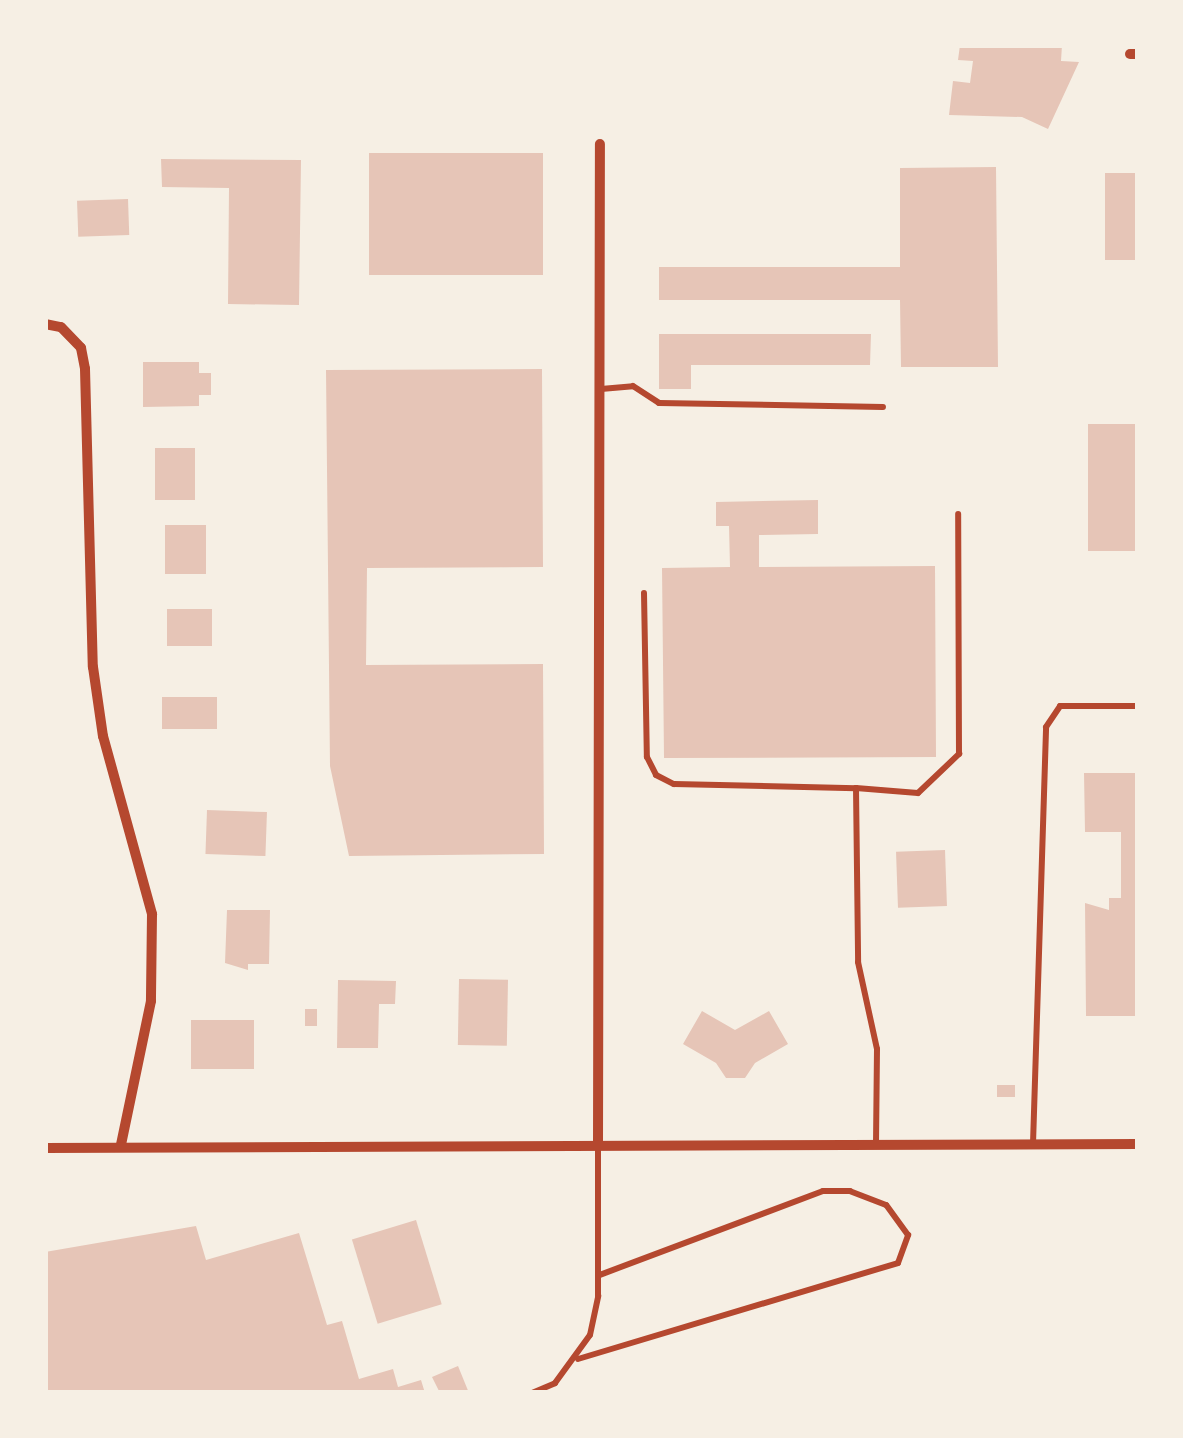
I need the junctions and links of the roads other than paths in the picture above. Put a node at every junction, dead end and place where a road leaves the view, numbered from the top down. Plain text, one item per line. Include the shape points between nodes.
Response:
1 (600, 144) dead end
2 (45, 324) edge
3 (601, 390) junction
4 (883, 408) dead end
5 (958, 514) dead end
6 (644, 593) dead end
7 (1138, 706) edge
8 (856, 788) junction
9 (1033, 1144) junction
10 (1138, 1144) edge
11 (121, 1145) junction
12 (876, 1145) junction
13 (598, 1146) junction
14 (45, 1148) edge
15 (598, 1276) junction
16 (578, 1360) junction
17 (532, 1393) edge

1 - 3 street
2 - 11 street via 62,327 81,348 85,369 93,667 103,736 152,914 150,1002
3 - 4 lane via 633,386 658,402
3 - 13 street
5 - 8 lane via 959,754 918,793
6 - 8 lane via 646,757 656,775 674,784
7 - 9 lane via 1060,706 1046,727
8 - 12 lane via 858,962 877,1049
9 - 10 street
9 - 12 street
11 - 13 street
11 - 14 street
12 - 13 street
13 - 15 lane
15 - 16 lane via 590,1335
15 - 16 lane via 823,1191 850,1191 886,1205 908,1235 898,1262
16 - 17 lane via 555,1383

